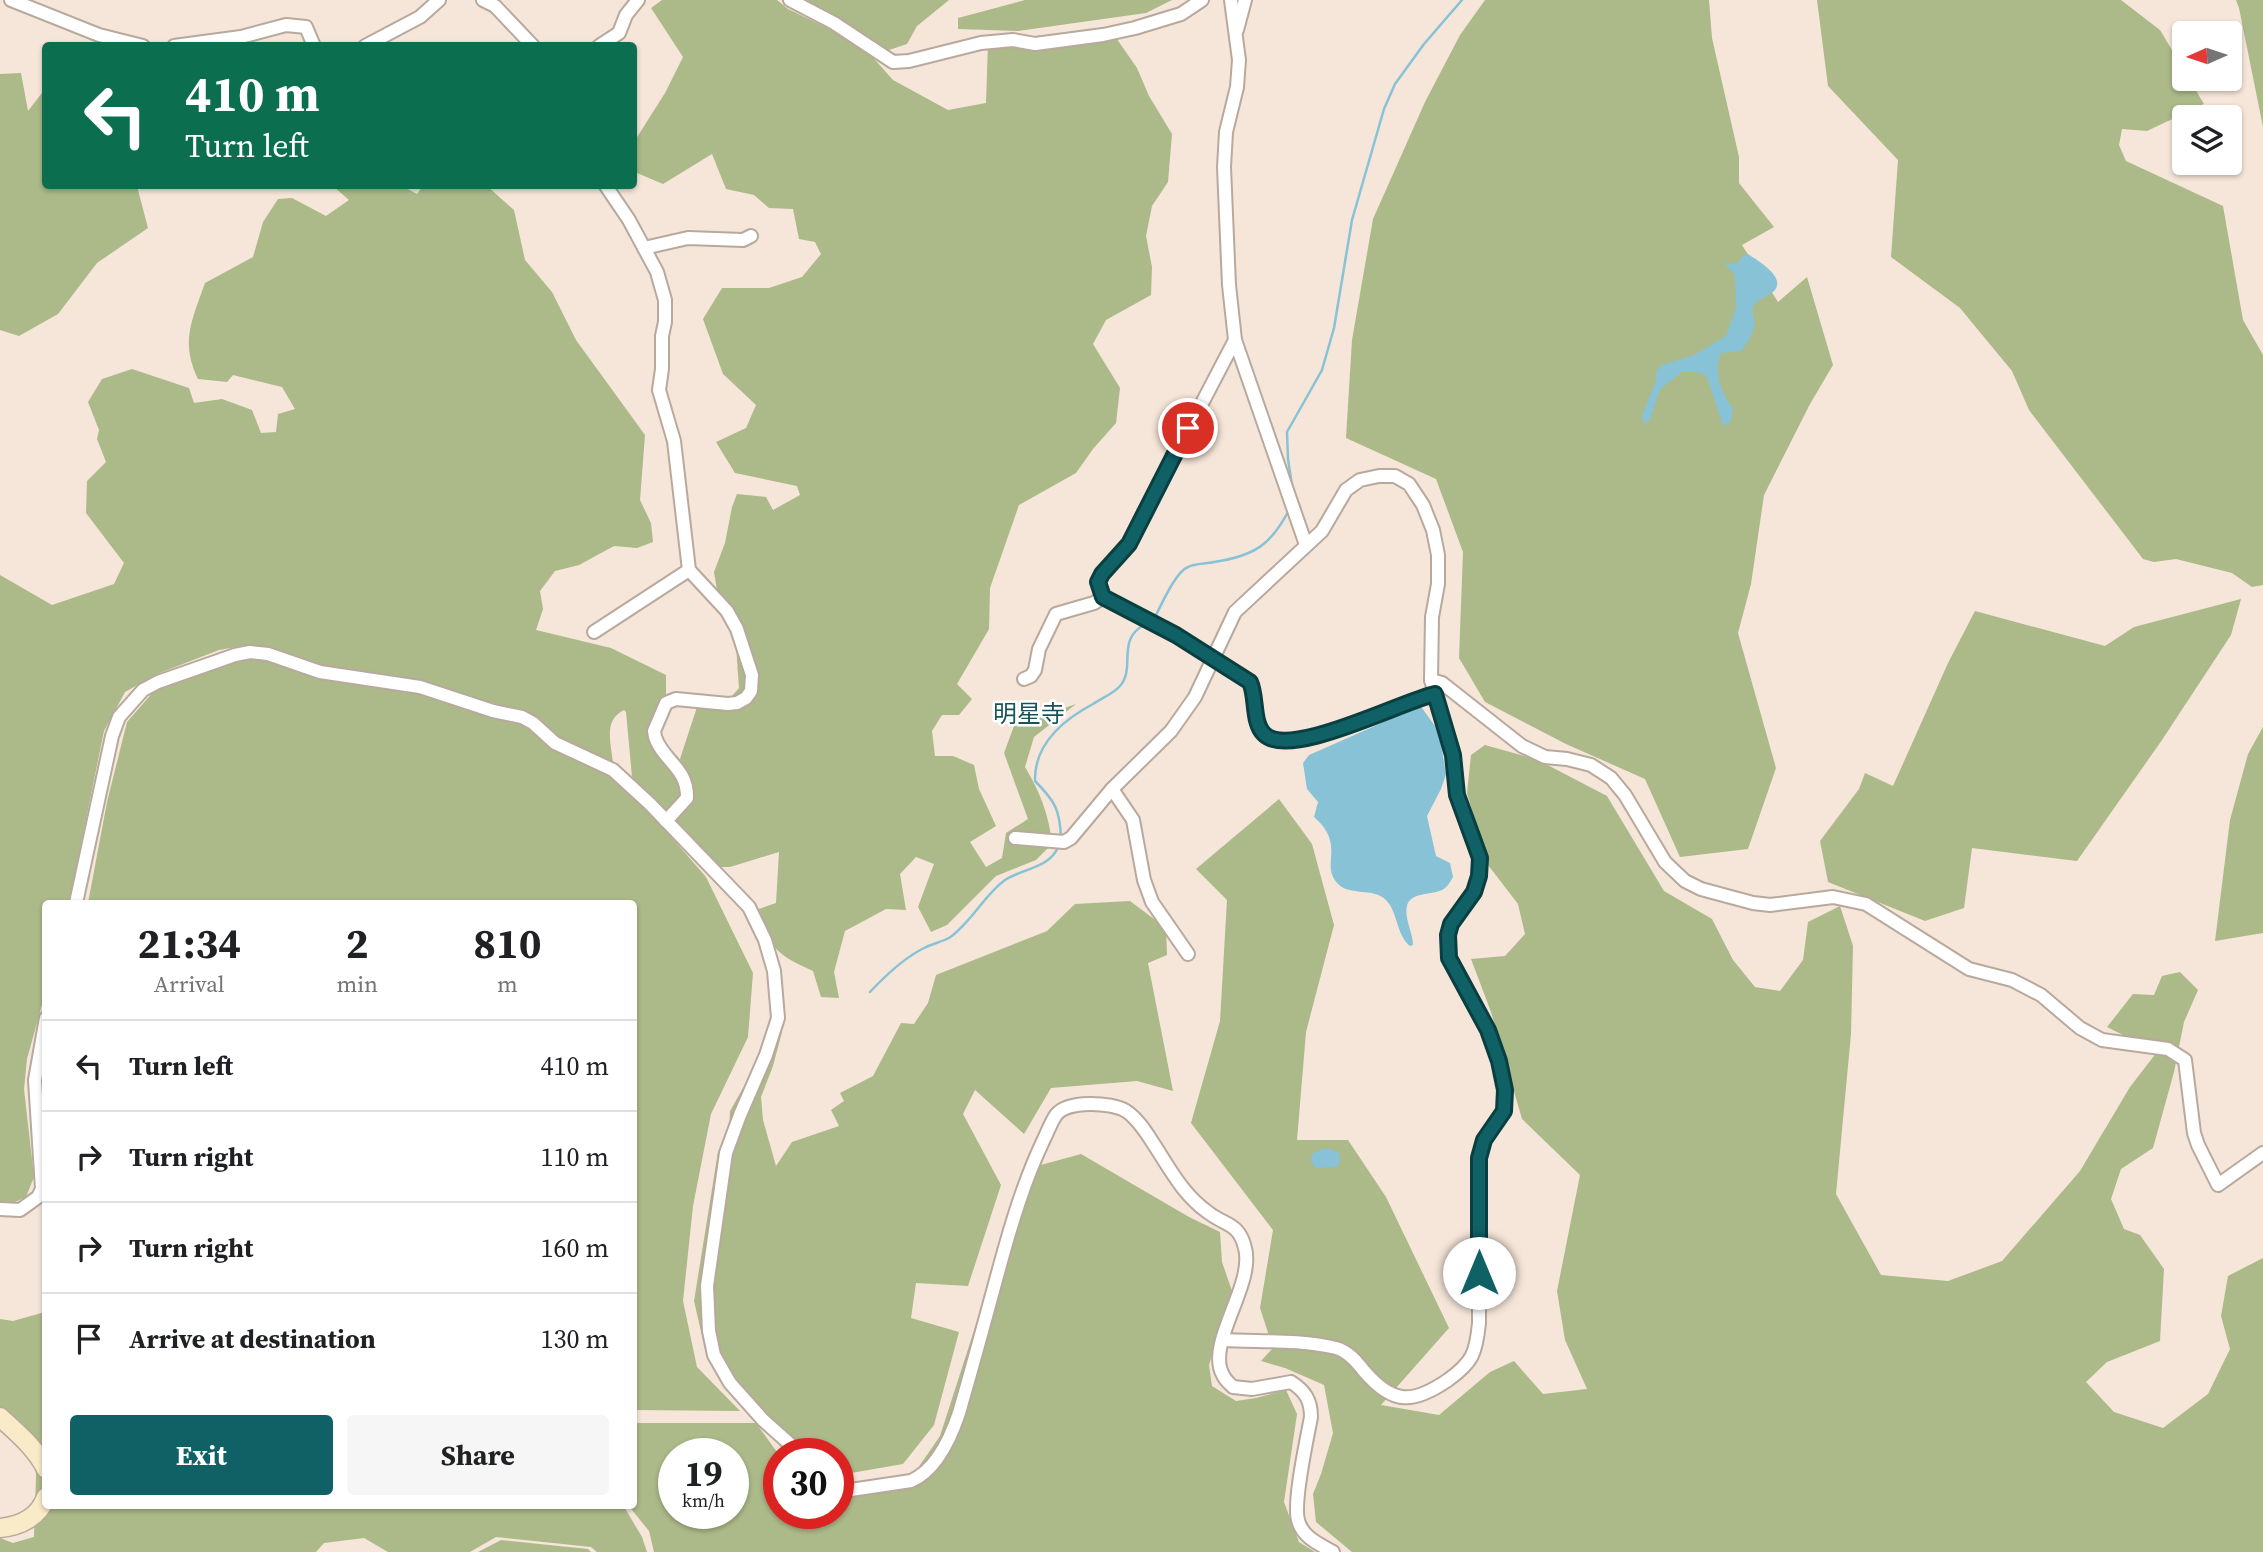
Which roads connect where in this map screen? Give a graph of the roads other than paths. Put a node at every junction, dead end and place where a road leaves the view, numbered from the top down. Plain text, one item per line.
1 (11, 0) edge
2 (439, 0) edge
3 (483, 0) edge
4 (638, 0) edge
5 (790, 0) edge
6 (1202, 0) edge
7 (1231, 0) edge
8 (1245, 0) edge
9 (1236, 34) junction
10 (128, 42) edge
11 (204, 42) edge
12 (312, 42) edge
13 (373, 42) edge
14 (529, 42) edge
15 (604, 42) edge
16 (608, 189) edge
17 (751, 236) dead end
18 (644, 248) junction
19 (1235, 340) junction
20 (1306, 545) junction
21 (690, 570) junction
22 (1103, 597) junction
23 (594, 632) dead end
24 (1212, 659) junction
25 (1024, 679) dead end
26 (1432, 680) junction
27 (1435, 694) junction
28 (1112, 789) junction
29 (666, 821) junction
30 (1015, 838) dead end
31 (77, 900) edge
32 (1188, 954) dead end
33 (42, 1041) edge
34 (2263, 1153) edge
35 (42, 1189) edge
36 (42, 1189) edge
37 (0, 1209) edge
38 (1223, 1340) junction
39 (0, 1417) edge
40 (783, 1438) edge
41 (42, 1463) edge
42 (854, 1489) edge
43 (42, 1507) edge
44 (0, 1528) edge
45 (1333, 1552) edge

1 - 10 street
2 - 13 street
3 - 14 street
4 - 15 street
5 - 6 street
7 - 9 street
8 - 9 street
9 - 19 street
11 - 12 street
16 - 18 street
17 - 18 street
18 - 21 street
19 - 20 street
19 - 22 street
20 - 24 street
20 - 26 street
21 - 23 street
21 - 29 street
22 - 24 street
22 - 25 street
24 - 27 street
24 - 28 street
26 - 27 street
26 - 34 street
27 - 38 street
28 - 30 street
28 - 32 street
29 - 31 street
29 - 40 street
33 - 36 street
35 - 37 street
38 - 42 street
38 - 45 street
39 - 41 street
43 - 44 street

